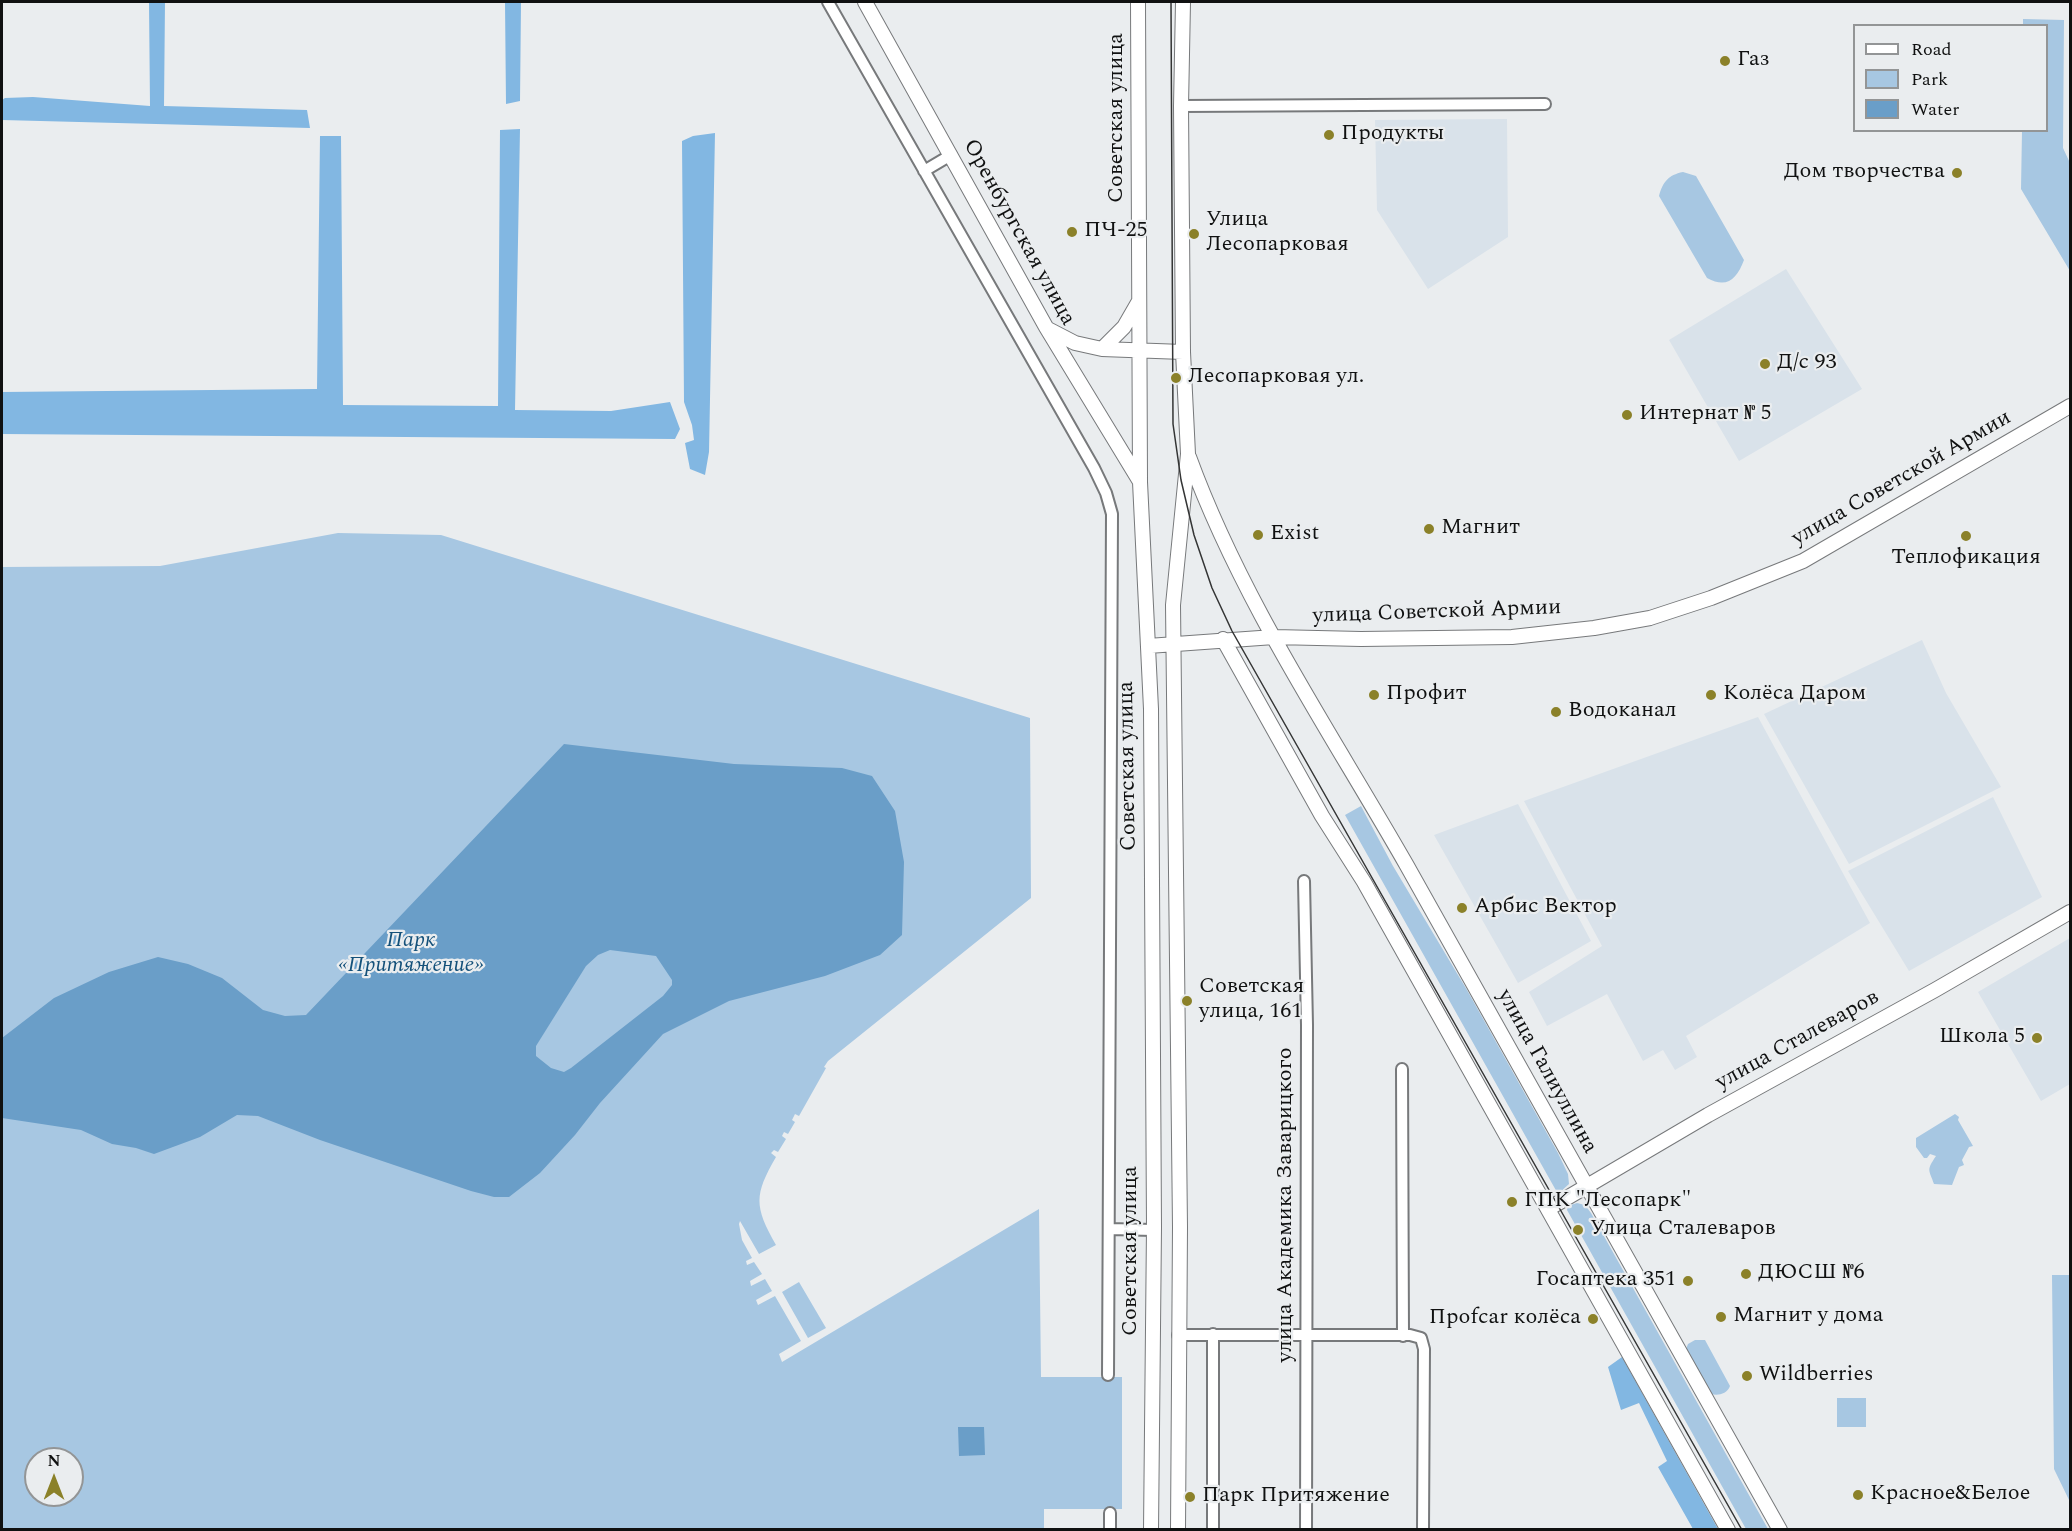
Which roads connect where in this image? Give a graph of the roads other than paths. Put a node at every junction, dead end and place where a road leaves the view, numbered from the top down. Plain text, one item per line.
1 (828, 2) edge
2 (865, 2) edge
3 (1138, 2) edge
4 (1183, 2) edge
5 (1545, 104) dead end
6 (1181, 106) junction
7 (951, 155) junction
8 (924, 171) junction
9 (1140, 299) junction
10 (1046, 327) junction
11 (1102, 349) junction
12 (1140, 350) junction
13 (1183, 352) junction
14 (2070, 406) edge
15 (1188, 454) junction
16 (1140, 482) junction
17 (1274, 637) junction
18 (1223, 639) junction
19 (1175, 644) junction
20 (1148, 646) junction
21 (1304, 881) dead end
22 (2070, 912) edge
23 (1402, 1069) dead end
24 (1587, 1188) junction
25 (1548, 1209) junction
26 (1109, 1229) junction
27 (1154, 1230) junction
28 (1179, 1230) junction
29 (1213, 1334) junction
30 (1178, 1335) junction
31 (1305, 1335) junction
32 (1403, 1336) junction
33 (1108, 1375) dead end
34 (1110, 1513) dead end
35 (1110, 1530) edge
36 (1151, 1530) edge
37 (1178, 1530) edge
38 (1213, 1530) edge
39 (1306, 1530) edge
40 (1423, 1530) edge
41 (1728, 1530) edge
42 (1780, 1530) edge

1 - 8 street
2 - 7 main road, Оренбургская улица
3 - 9 main road, Советская улица
4 - 6 main road, Советская улица
5 - 6 street
6 - 13 main road, Советская улица
7 - 8 street
7 - 10 main road, Оренбургская улица
8 - 26 street
9 - 11 main road
9 - 12 main road, Советская улица
10 - 11 main road
10 - 16 main road, Оренбургская улица
11 - 12 main road
12 - 13 main road
12 - 16 main road, Советская улица
13 - 15 main road, Советская улица
14 - 17 main road, улица Советской Армии
15 - 17 main road, Советская улица
15 - 19 main road, Советская улица
16 - 20 main road, Советская улица
17 - 18 main road, улица Советской Армии
17 - 24 main road, улица Галиуллина
18 - 19 main road, улица Советской Армии
18 - 25 main road
19 - 20 main road, улица Советской Армии
19 - 28 main road, Советская улица
20 - 27 main road, Советская улица
21 - 31 street, улица Академика Заварицкого
22 - 24 main road, улица Сталеваров
23 - 32 street
24 - 25 main road, улица Сталеваров
24 - 42 main road, улица Галиуллина
25 - 41 main road
26 - 27 street
26 - 33 street
27 - 28 main road
27 - 36 main road, Советская улица
28 - 30 main road, Советская улица
29 - 30 street
29 - 31 street
29 - 38 street
30 - 37 main road, Советская улица
31 - 32 street
31 - 39 street, улица Академика Заварицкого
32 - 40 street
34 - 35 street

